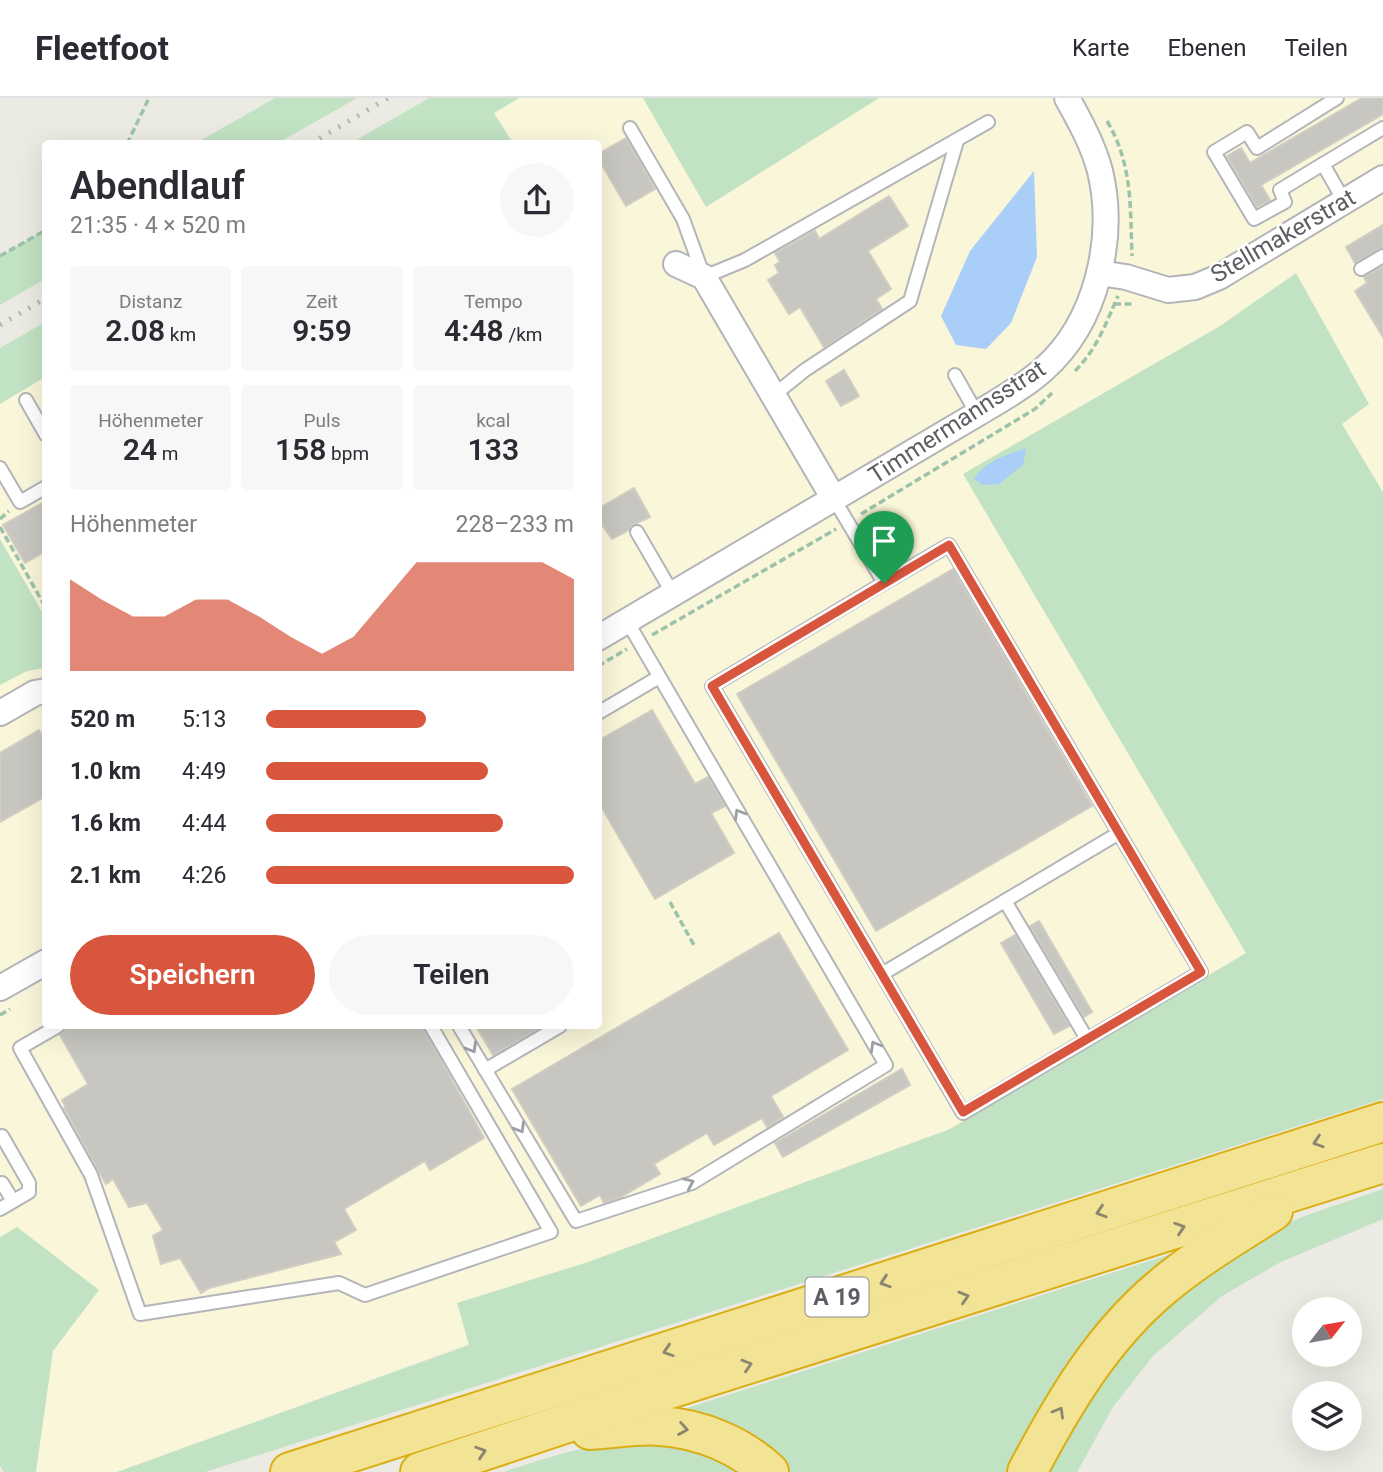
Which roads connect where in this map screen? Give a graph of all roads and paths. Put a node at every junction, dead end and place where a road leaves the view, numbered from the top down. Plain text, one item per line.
1 (149, 98) edge
2 (1066, 98) edge
3 (1337, 98) edge
4 (988, 122) dead end
5 (630, 128) dead end
6 (1383, 128) edge
7 (129, 140) edge
8 (957, 141) junction
9 (1323, 164) junction
10 (1383, 178) edge
11 (1344, 201) junction
12 (42, 232) edge
13 (0, 256) edge
14 (1383, 256) edge
15 (676, 264) dead end
16 (1361, 269) dead end
17 (1099, 273) junction
18 (704, 277) junction
19 (955, 375) dead end
20 (774, 395) junction
21 (26, 400) dead end
22 (978, 414) junction
23 (42, 428) edge
24 (0, 468) edge
25 (42, 489) edge
26 (834, 499) junction
27 (0, 527) edge
28 (638, 532) dead end
29 (884, 583) junction
30 (673, 594) junction
31 (42, 601) edge
32 (627, 621) junction
33 (602, 632) edge
34 (659, 677) junction
35 (42, 692) edge
36 (602, 711) edge
37 (0, 713) edge
38 (1119, 834) junction
39 (1005, 901) junction
40 (670, 902) dead end
41 (695, 947) dead end
42 (42, 964) edge
43 (882, 974) junction
44 (0, 988) edge
45 (53, 1029) edge
46 (433, 1029) edge
47 (461, 1029) edge
48 (556, 1029) edge
49 (1087, 1039) junction
50 (485, 1070) junction
51 (1383, 1122) edge
52 (2, 1136) dead end
53 (1383, 1163) edge
54 (2, 1183) dead end
55 (1308, 1187) junction
56 (13, 1201) junction
57 (0, 1209) edge
58 (542, 1432) junction
59 (290, 1472) edge
60 (420, 1472) edge
61 (769, 1472) edge
62 (1027, 1472) edge

1 - 7 path
2 - 17 street, Timmermannsstrat
3 - 9 lane
4 - 8 lane
5 - 18 lane
6 - 9 lane
8 - 18 lane
8 - 20 lane
9 - 11 lane
10 - 11 street, Stellmakerstrat
11 - 17 street, Stellmakerstrat
12 - 13 path
14 - 16 lane
15 - 18 street
17 - 22 street, Timmermannsstrat
18 - 20 street
19 - 22 lane
20 - 26 street
21 - 23 lane
22 - 26 street, Timmermannsstrat
24 - 25 lane
26 - 29 lane
26 - 30 street, Timmermannsstrat
27 - 31 path
28 - 30 lane
29 - 38 lane
29 - 43 lane
30 - 32 street, Timmermannsstrat
32 - 33 street, Timmermannsstrat
32 - 34 lane
34 - 36 lane
50 -> 34 lane
35 - 37 street
38 - 39 lane
38 - 49 lane
39 - 43 lane
39 - 49 lane
40 - 41 path
42 - 44 street
43 - 49 lane
45 - 46 lane
47 -> 50 lane
48 - 50 lane
51 -> 59 highway, A 19
52 - 56 lane
53 - 55 highway, A 19
54 - 56 lane
58 -> 55 highway, A 19
62 -> 55 highway
56 - 57 lane
60 -> 58 highway, A 19
58 -> 61 highway

